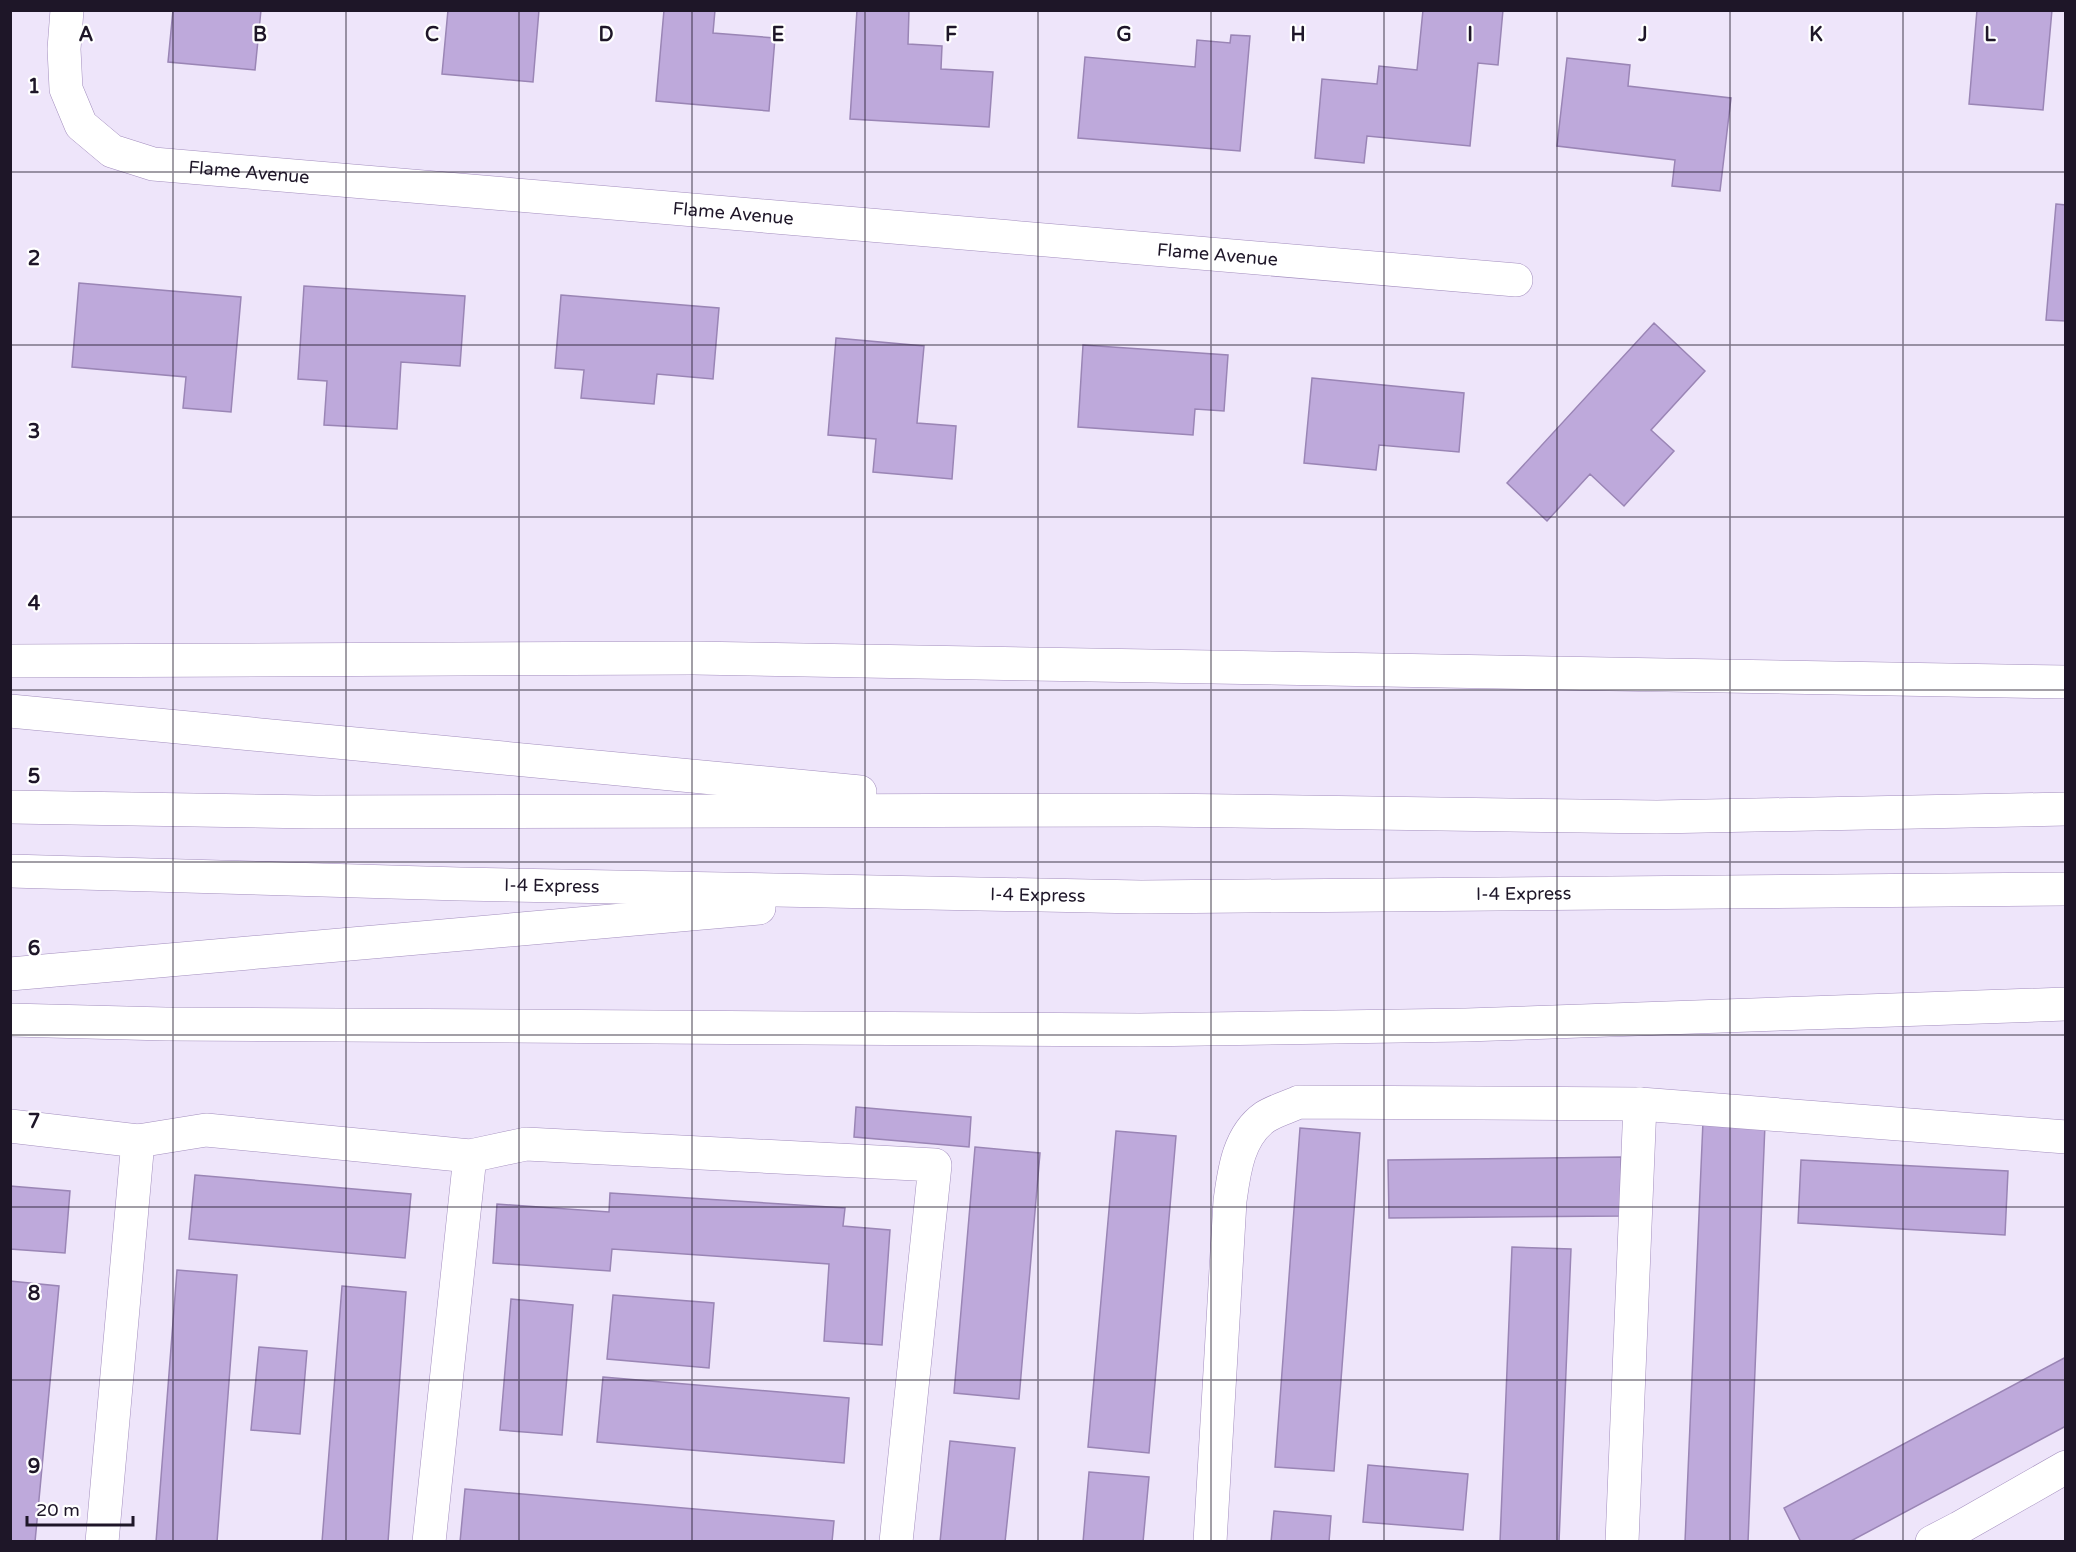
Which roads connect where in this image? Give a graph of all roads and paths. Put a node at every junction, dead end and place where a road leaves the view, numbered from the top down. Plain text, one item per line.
1 (67, 10) edge
2 (1516, 280) dead end
3 (10, 661) edge
4 (2066, 682) edge
5 (10, 711) edge
6 (10, 807) edge
7 (2066, 809) edge
8 (1052, 810) junction
9 (10, 871) edge
10 (2066, 889) edge
11 (930, 893) junction
12 (10, 974) edge
13 (2066, 1005) edge
14 (10, 1020) edge
15 (1640, 1104) junction
16 (10, 1126) edge
17 (2066, 1137) edge
18 (138, 1141) junction
19 (470, 1156) junction
20 (2066, 1467) edge
21 (1953, 1537) edge
22 (102, 1542) edge
23 (429, 1542) edge
24 (896, 1542) edge
25 (1210, 1542) edge
26 (1622, 1542) edge

1 - 2 main road, Flame Avenue
3 - 4 main road
5 - 8 main road
6 - 8 main road
7 - 8 main road
9 - 11 main road, I-4 Express
10 - 11 main road, I-4 Express
11 - 12 main road
13 - 14 main road
15 - 17 main road
15 - 25 main road
15 - 26 main road
16 - 18 main road
18 - 19 main road
18 - 22 main road
19 - 23 main road
19 - 24 main road
20 - 21 main road

